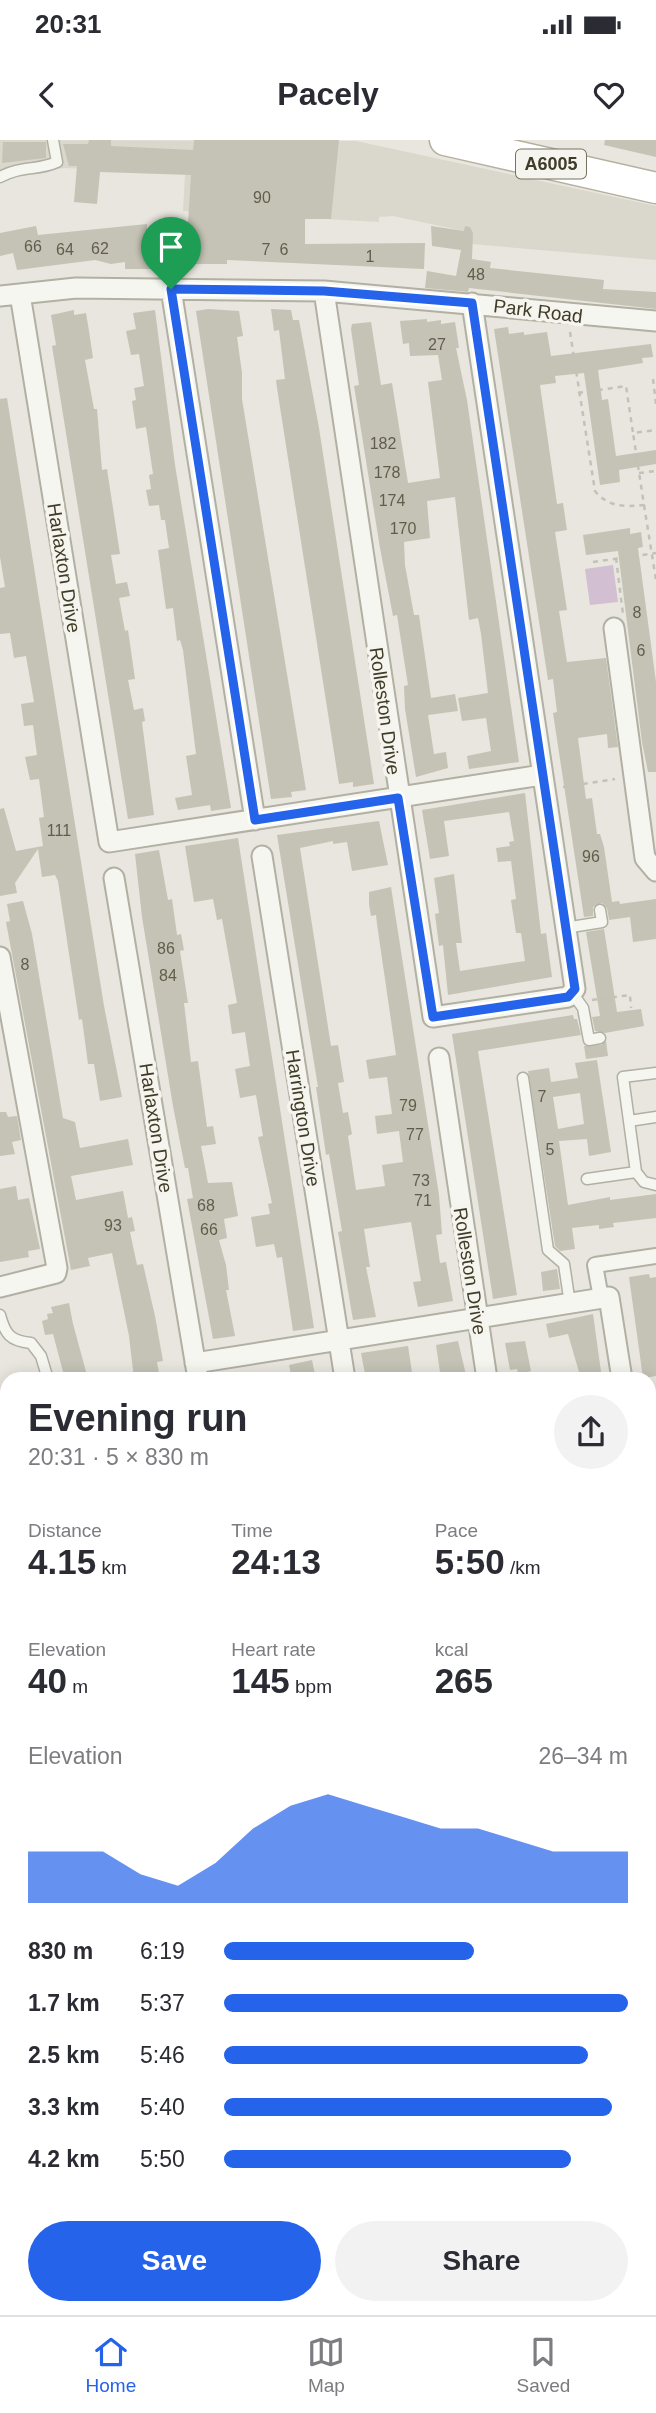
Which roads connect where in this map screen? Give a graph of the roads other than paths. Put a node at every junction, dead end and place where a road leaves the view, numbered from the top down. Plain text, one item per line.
1 (53, 140) edge
2 (445, 140) edge
3 (530, 149) edge
4 (0, 177) edge
5 (656, 188) edge
6 (171, 289) junction
7 (324, 291) junction
8 (20, 294) junction
9 (0, 296) edge
10 (472, 303) junction
11 (656, 321) edge
12 (614, 628) road end
13 (543, 783) junction
14 (398, 798) junction
15 (255, 820) junction
16 (262, 856) dead end
17 (656, 871) edge
18 (114, 878) dead end
19 (600, 910) dead end
20 (565, 928) junction
21 (0, 957) edge
22 (573, 994) junction
23 (600, 1038) dead end
24 (439, 1058) dead end
25 (656, 1073) edge
26 (523, 1078) dead end
27 (656, 1117) edge
28 (629, 1121) junction
29 (636, 1172) junction
30 (587, 1179) dead end
31 (656, 1185) edge
32 (656, 1256) edge
33 (0, 1287) edge
34 (605, 1298) junction
35 (570, 1304) junction
36 (0, 1315) edge
37 (477, 1319) junction
38 (338, 1340) junction
39 (196, 1371) edge
40 (46, 1372) edge
41 (344, 1372) edge
42 (486, 1372) edge
43 (621, 1372) edge

1 - 4 lane
2 - 3 main road, A6005
3 - 5 main road, A6005
6 - 7 street, Park Road
6 - 8 street, Park Road
6 - 15 street
7 - 10 street, Park Road
7 - 14 street, Rolleston Drive
8 - 9 street, Park Road
8 - 15 street, Harlaxton Drive
10 - 11 street, Park Road
10 - 13 street
12 - 17 street
13 - 14 street
13 - 20 street
14 - 15 street
14 - 22 street, Rolleston Drive
16 - 38 street, Harrington Drive
18 - 39 street, Harlaxton Drive
19 - 20 lane
20 - 22 street
21 - 33 street
22 - 23 lane
24 - 37 street, Rolleston Drive
25 - 28 lane
26 - 35 lane
27 - 28 lane
28 - 29 lane
29 - 30 lane
29 - 31 lane
32 - 34 street
34 - 35 street
34 - 43 street
35 - 37 street
36 - 40 lane
37 - 38 street
37 - 42 street, Rolleston Drive
38 - 39 street
38 - 41 street, Harrington Drive

